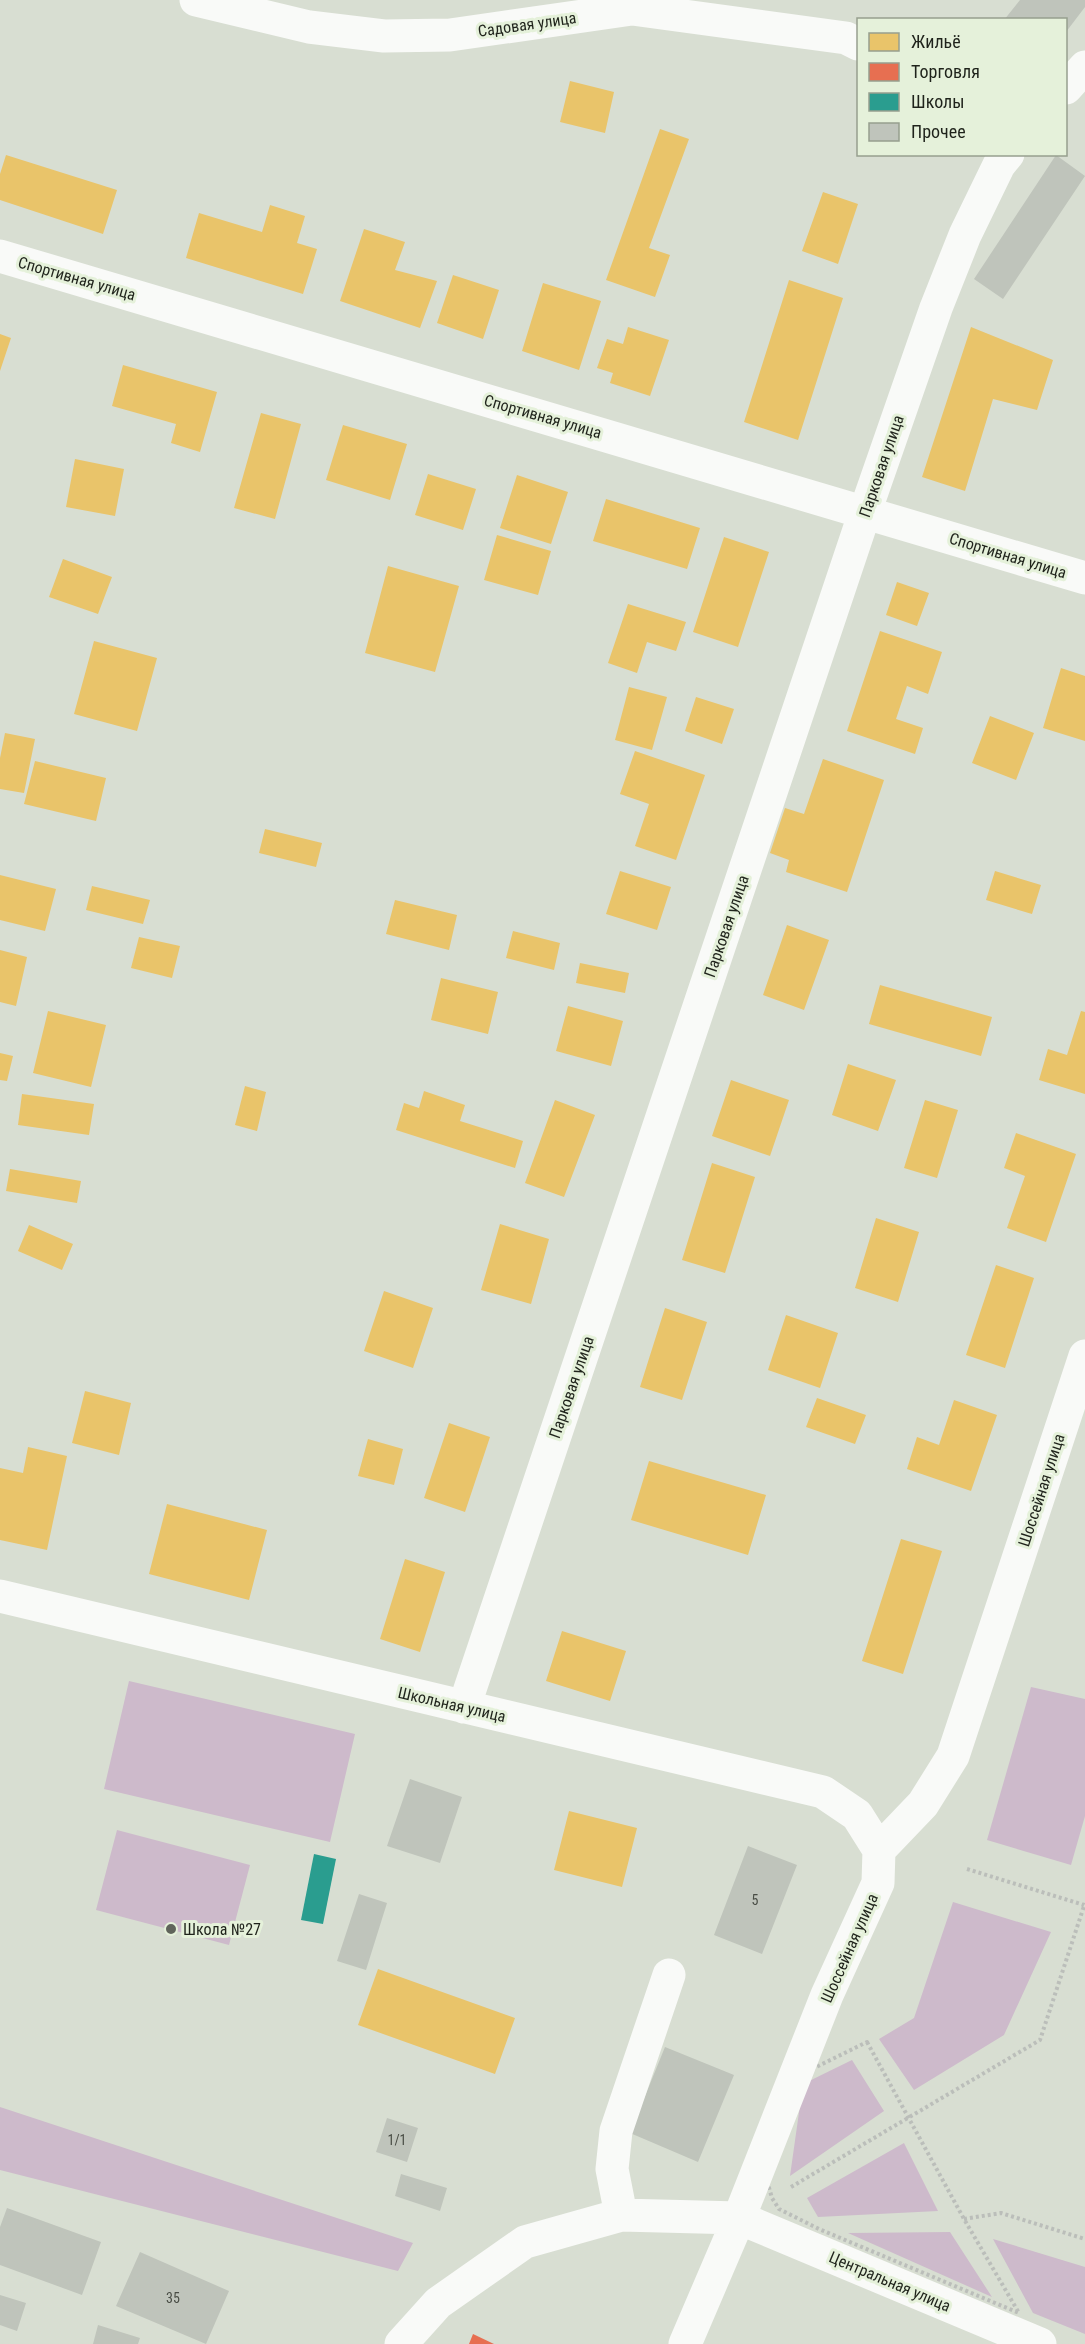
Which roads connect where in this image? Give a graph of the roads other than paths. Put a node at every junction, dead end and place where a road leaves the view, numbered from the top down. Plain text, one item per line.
1 (196, 0) edge
2 (857, 44) edge
3 (1085, 67) edge
4 (1067, 86) edge
5 (999, 158) edge
6 (0, 256) edge
7 (865, 512) junction
8 (1085, 578) edge
9 (1085, 1356) edge
10 (0, 1596) edge
11 (464, 1707) junction
12 (879, 1850) junction
13 (669, 1975) dead end
14 (621, 2215) junction
15 (739, 2218) junction
16 (401, 2344) edge
17 (685, 2344) edge
18 (1041, 2344) edge

1 - 2 street, Садовая улица
3 - 4 street
5 - 7 street, Парковая улица
6 - 7 street, Спортивная улица
7 - 8 street, Спортивная улица
7 - 11 street, Парковая улица
9 - 12 street, Шоссейная улица
10 - 11 street, Школьная улица
11 - 12 street, Школьная улица
12 - 15 street, Шоссейная улица
13 - 14 street
14 - 15 street
14 - 16 street
15 - 17 street, Шоссейная улица
15 - 18 street, Центральная улица

